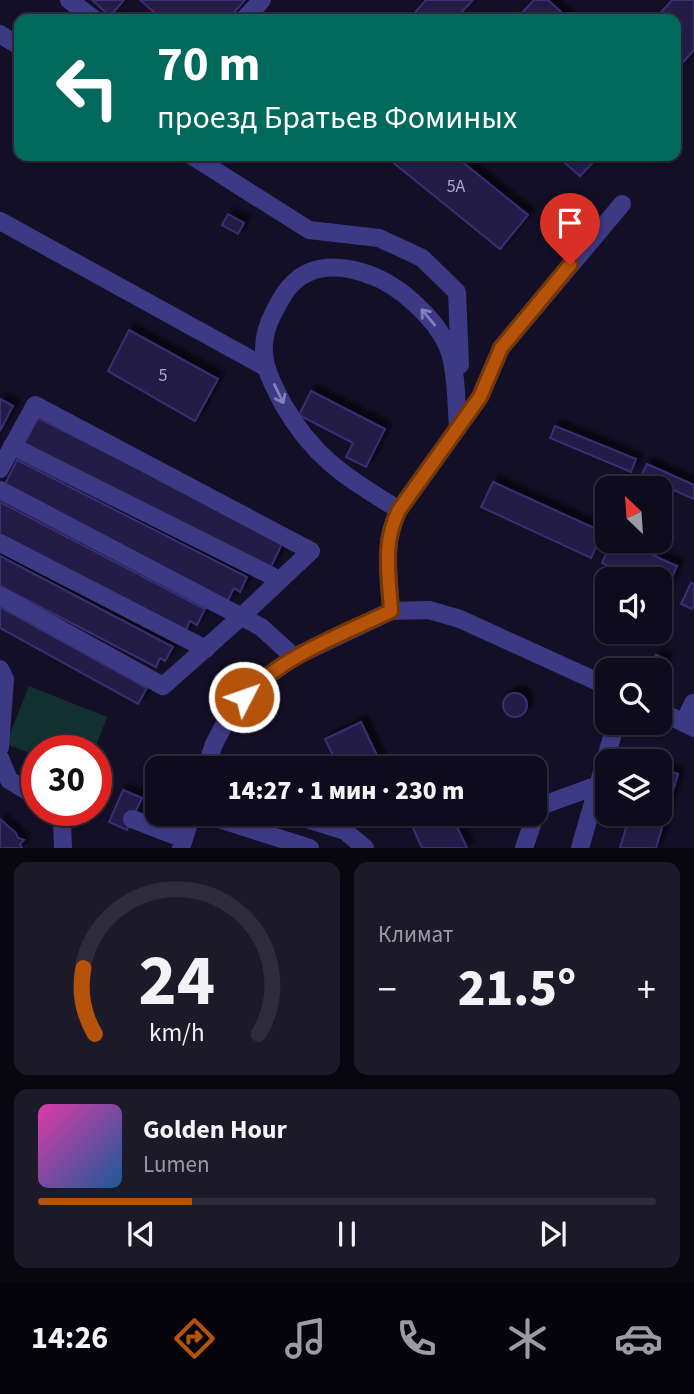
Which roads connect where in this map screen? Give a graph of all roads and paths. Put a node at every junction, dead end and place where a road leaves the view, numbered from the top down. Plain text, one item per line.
1 (69, 0) edge
2 (262, 0) edge
3 (87, 14) edge
4 (249, 14) edge
5 (200, 161) edge
6 (622, 204) dead end
7 (0, 221) edge
8 (267, 368) junction
9 (455, 387) junction
10 (458, 427) junction
11 (12, 446) junction
12 (0, 469) edge
13 (0, 490) edge
14 (399, 510) junction
15 (0, 542) edge
16 (280, 580) junction
17 (0, 596) edge
18 (391, 611) junction
19 (242, 616) junction
20 (206, 649) junction
21 (294, 657) junction
22 (0, 669) edge
23 (595, 681) edge
24 (693, 703) edge
25 (672, 717) edge
26 (689, 725) edge
27 (0, 747) edge
28 (210, 756) edge
29 (0, 758) edge
30 (595, 786) edge
31 (21, 787) edge
32 (595, 796) edge
33 (134, 815) dead end
34 (62, 826) edge
35 (241, 826) edge
36 (329, 826) edge
37 (186, 833) edge
38 (63, 848) edge
39 (310, 848) edge
40 (365, 848) edge
41 (524, 848) edge
42 (580, 848) edge

1 - 3 street
2 - 4 street
5 - 9 street
6 - 10 street
7 - 8 street
9 -> 8 street
8 -> 14 street
9 - 10 street
10 - 14 street
11 - 12 street
11 - 16 street
11 - 16 street
13 - 19 street
14 - 18 street
15 - 20 street
16 - 19 street
17 - 20 street
18 - 21 street
18 - 23 street
19 - 20 street
19 - 21 street
21 - 28 street
22 - 27 street
24 - 26 street
25 - 26 street
29 - 31 street
30 - 41 street
32 - 42 street
33 - 37 street
34 - 38 street
35 - 39 street
36 - 40 street

